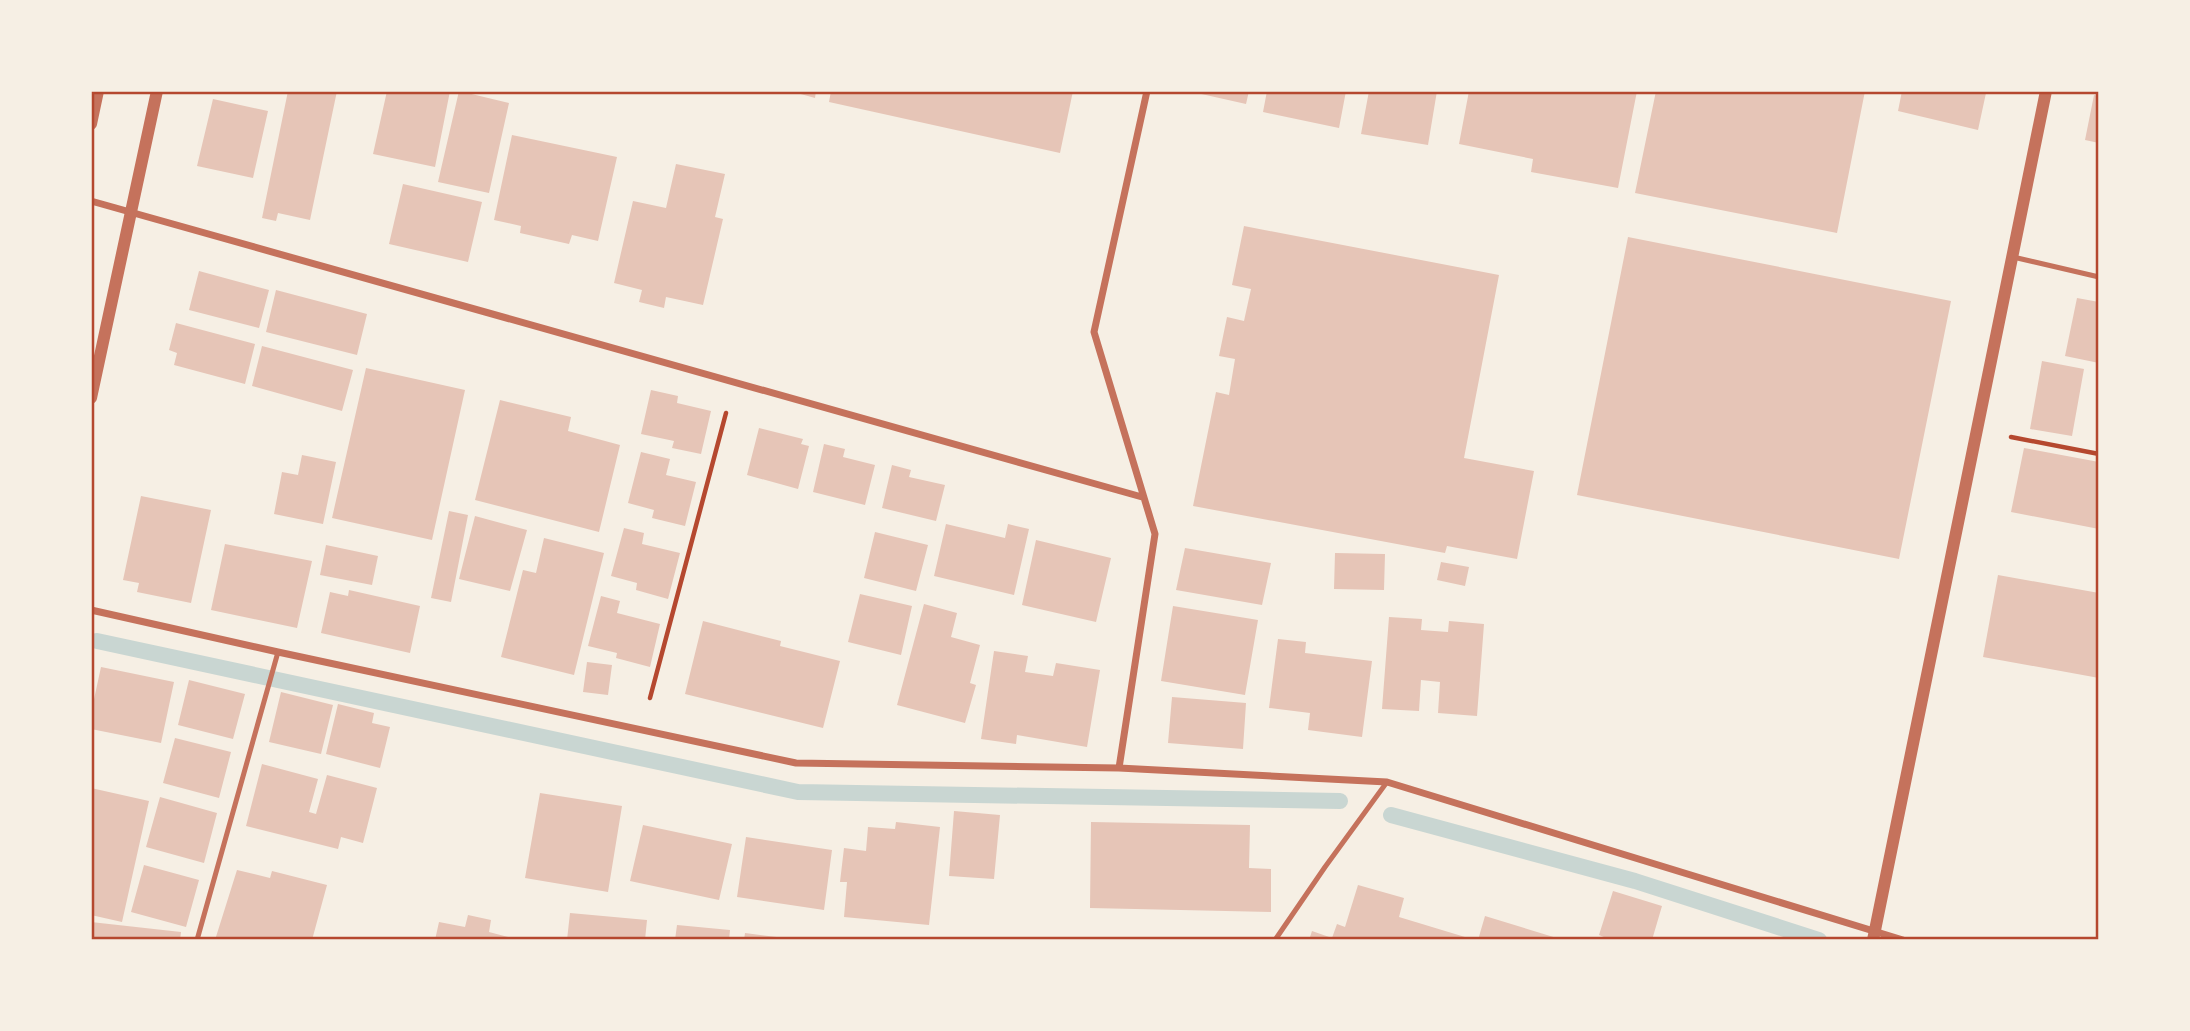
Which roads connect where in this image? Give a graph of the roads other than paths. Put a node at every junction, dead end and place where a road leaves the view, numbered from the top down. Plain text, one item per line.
1 (99, 91) edge
2 (157, 91) edge
3 (1147, 91) edge
4 (2046, 91) edge
5 (91, 124) edge
6 (91, 201) edge
7 (130, 212) junction
8 (2012, 257) junction
9 (2099, 277) edge
10 (91, 398) edge
11 (1142, 497) junction
12 (91, 610) edge
13 (278, 652) junction
14 (1119, 768) junction
15 (1387, 782) junction
16 (1874, 936) edge
17 (197, 940) edge
18 (1275, 940) edge
19 (1903, 940) edge

1 - 5 street
2 - 7 street
3 - 11 street
4 - 8 street
6 - 7 street
7 - 10 street
7 - 11 street
8 - 9 lane
8 - 16 street
11 - 14 street
12 - 13 street
13 - 14 street
13 - 17 lane
14 - 15 street
15 - 16 street
15 - 18 lane
16 - 19 street

